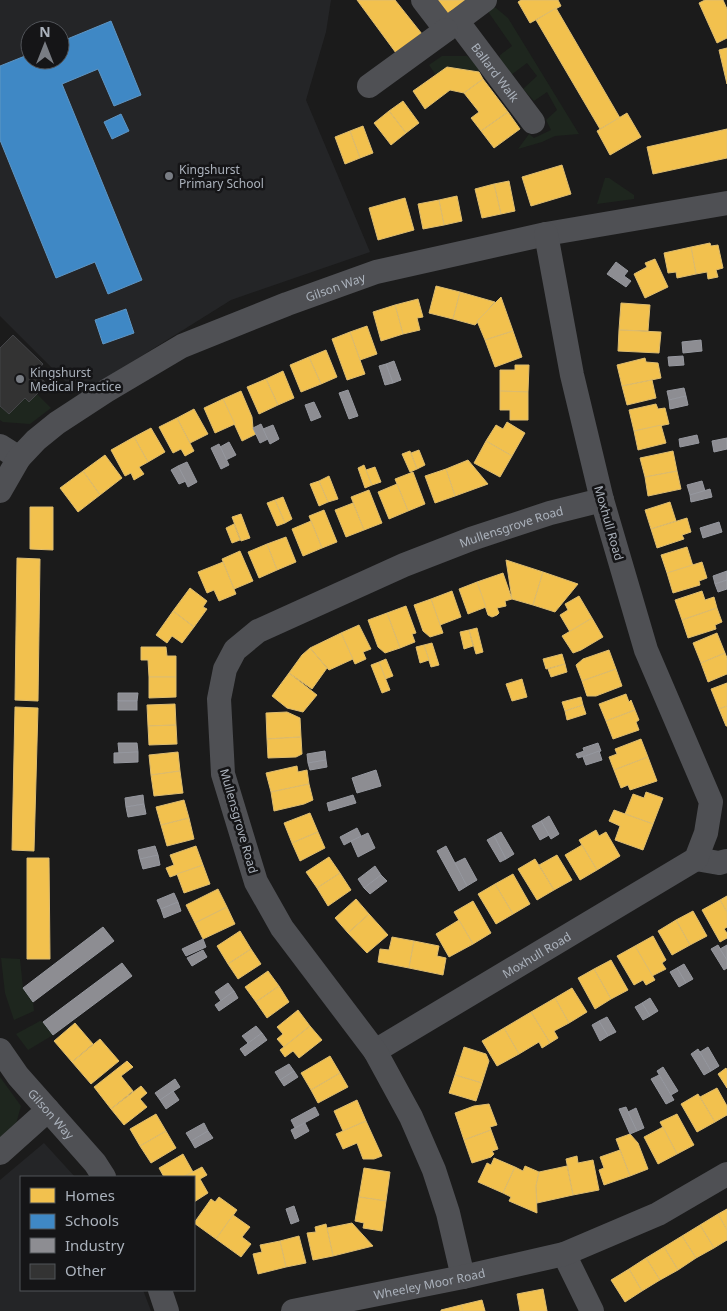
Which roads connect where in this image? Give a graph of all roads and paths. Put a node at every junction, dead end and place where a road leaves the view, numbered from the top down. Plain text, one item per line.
1 (423, 0) edge
2 (485, 0) edge
3 (452, 26) junction
4 (369, 86) dead end
5 (533, 122) dead end
6 (727, 203) edge
7 (546, 234) junction
8 (9, 452) edge
9 (0, 491) edge
10 (602, 500) junction
11 (719, 804) edge
12 (696, 859) junction
13 (727, 861) edge
14 (0, 1050) edge
15 (375, 1051) junction
16 (48, 1110) junction
17 (0, 1153) edge
18 (727, 1174) edge
19 (103, 1176) edge
20 (564, 1254) junction
21 (463, 1277) junction
22 (160, 1291) edge
23 (167, 1311) edge
24 (293, 1311) edge
25 (592, 1311) edge

1 - 3 street, Ballard Walk
2 - 3 street
3 - 4 street
3 - 5 street, Ballard Walk
6 - 7 street, Gilson Way
7 - 8 street, Gilson Way
7 - 10 street, Moxhull Road
8 - 9 street, Gilson Way
10 - 11 street, Moxhull Road
10 - 15 street, Mullensgrove Road
11 - 12 street, Moxhull Road
12 - 13 street
12 - 15 street, Moxhull Road
14 - 16 street, Gilson Way
15 - 21 street, Mullensgrove Road
16 - 17 street
16 - 19 street, Gilson Way
18 - 20 street, Wheeley Moor Road
20 - 21 street, Wheeley Moor Road
20 - 25 street
21 - 24 street, Wheeley Moor Road
22 - 23 street

